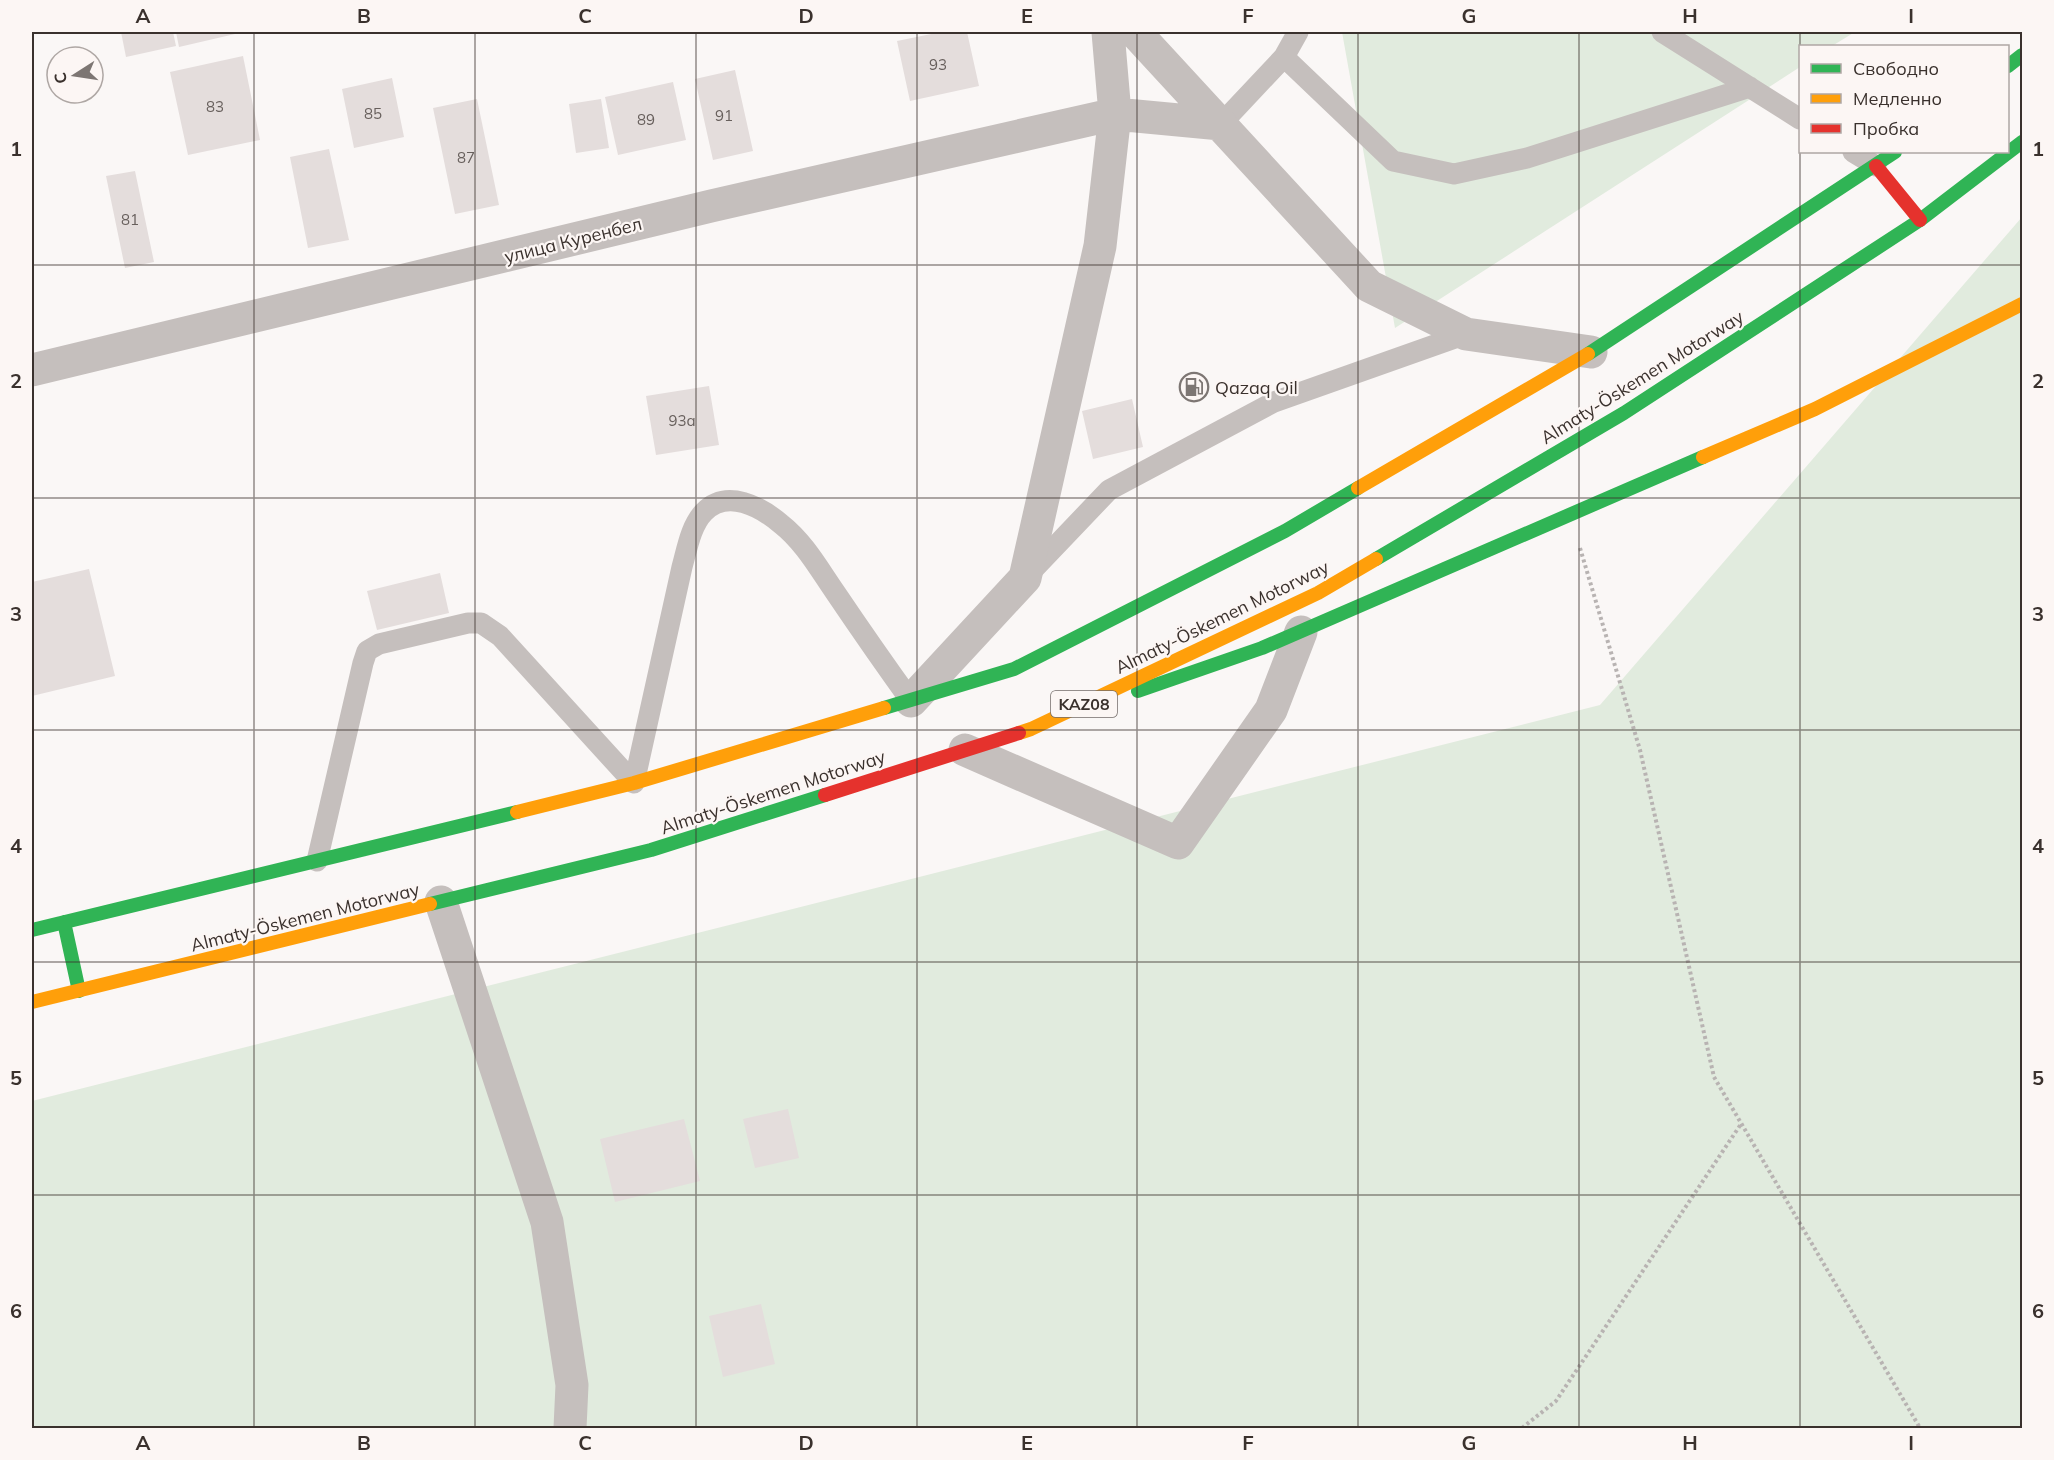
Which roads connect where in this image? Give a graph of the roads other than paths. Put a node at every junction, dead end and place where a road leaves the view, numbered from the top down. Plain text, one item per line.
1 (1108, 32) edge
2 (1135, 32) edge
3 (1298, 32) edge
4 (1662, 32) edge
5 (2022, 55) edge
6 (1284, 57) junction
7 (2009, 65) edge
8 (1750, 87) junction
9 (1115, 114) junction
10 (1799, 117) edge
11 (1221, 124) junction
12 (2022, 142) edge
13 (2009, 152) edge
14 (1855, 153) edge
15 (1894, 153) edge
16 (2008, 153) edge
17 (1876, 166) junction
18 (1920, 220) junction
19 (2022, 304) edge
20 (1466, 334) junction
21 (1591, 352) junction
22 (32, 370) edge
23 (1025, 578) junction
24 (1301, 632) junction
25 (910, 701) junction
26 (1032, 729) junction
27 (965, 750) junction
28 (634, 783) junction
29 (317, 861) junction
30 (441, 902) junction
31 (64, 922) junction
32 (32, 930) edge
33 (80, 991) junction
34 (32, 1002) edge
35 (570, 1428) edge

1 - 9 street
2 - 11 street
3 - 6 lane
4 - 8 lane
5 - 7 main road
6 - 8 lane
6 - 11 lane
8 - 10 lane
9 - 11 street, улица Куренбел
9 - 22 street, улица Куренбел
9 - 23 street
11 - 20 street
12 - 13 main road, Almaty-Öskemen Motorway / KAZ08
14 - 17 lane
15 - 17 main road
16 - 18 main road, Almaty-Öskemen Motorway / KAZ08
17 - 18 main road
17 - 21 main road
18 - 26 main road, Almaty-Öskemen Motorway / KAZ08
19 - 24 main road
20 - 21 street
20 - 23 lane
21 - 25 main road
23 - 25 street
24 - 26 main road
24 - 27 street
25 - 28 main road
25 - 28 lane
26 - 27 main road, Almaty-Öskemen Motorway / KAZ08
27 - 30 main road, Almaty-Öskemen Motorway / KAZ08
28 - 29 main road
28 - 29 lane
29 - 31 main road
30 - 33 main road, Almaty-Öskemen Motorway / KAZ08
30 - 35 street
31 - 32 main road
31 - 33 main road
33 - 34 main road, Almaty-Öskemen Motorway / KAZ08

